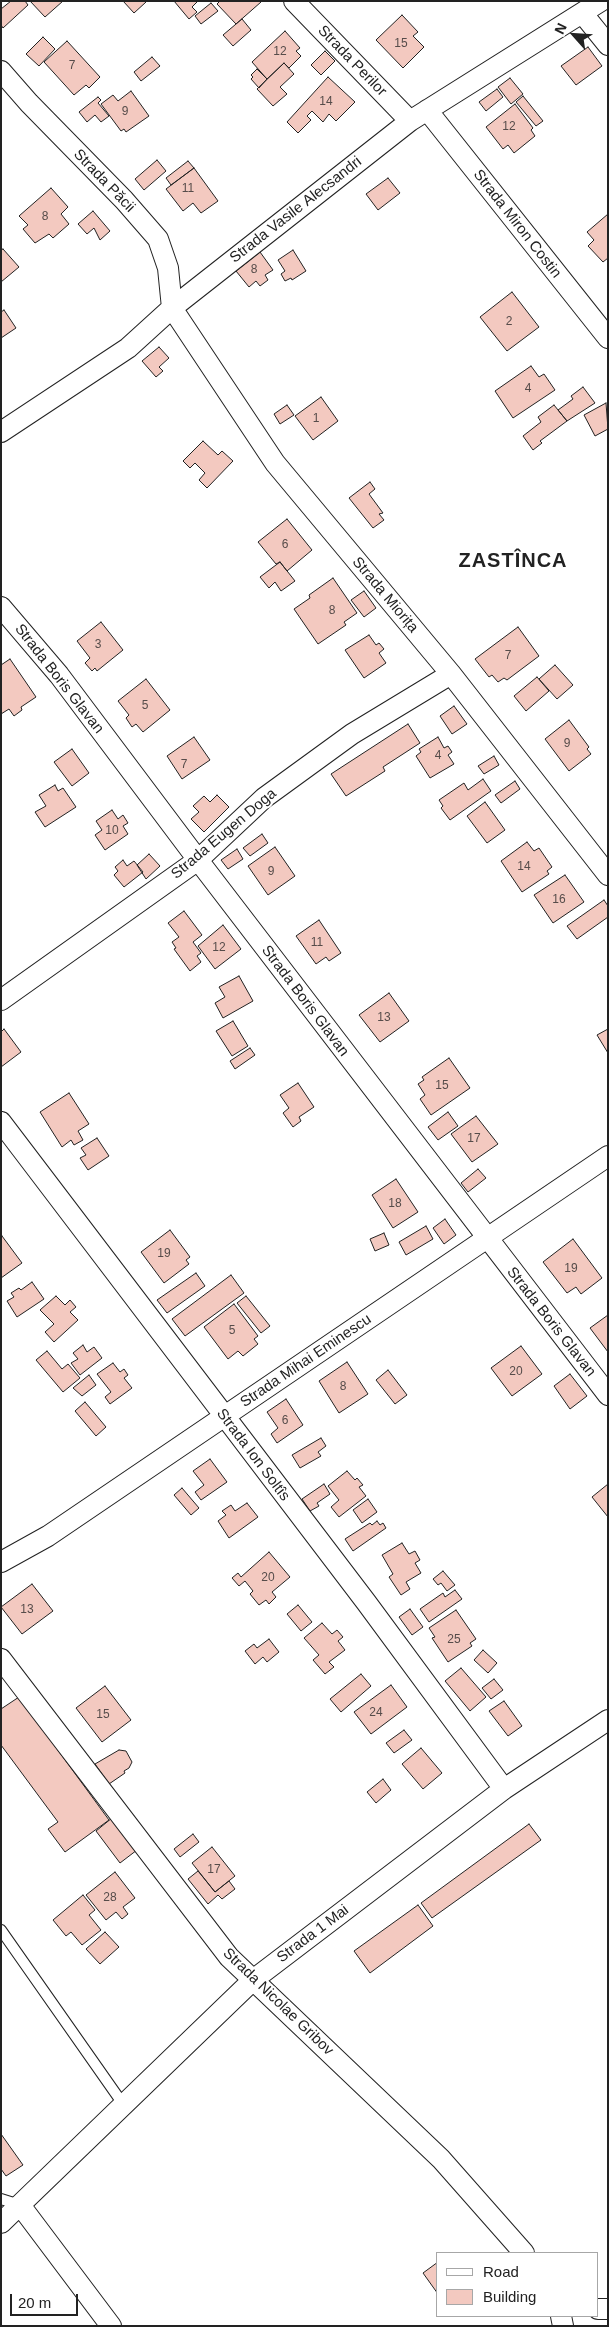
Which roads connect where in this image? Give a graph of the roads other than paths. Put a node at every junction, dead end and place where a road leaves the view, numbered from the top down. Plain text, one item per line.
1 (294, 1) edge
2 (601, 1) edge
3 (583, 14) junction
4 (608, 45) edge
5 (1, 71) edge
6 (427, 110) junction
7 (410, 121) junction
8 (172, 308) junction
9 (608, 338) edge
10 (1, 432) edge
11 (1, 607) edge
12 (451, 674) junction
13 (198, 860) junction
14 (608, 875) edge
15 (1, 1000) edge
16 (1, 1122) edge
17 (608, 1156) edge
18 (487, 1239) junction
19 (608, 1395) edge
20 (224, 1417) junction
21 (1, 1562) edge
22 (1, 1659) edge
23 (608, 1720) edge
24 (504, 1789) junction
25 (1, 1930) edge
26 (253, 1980) junction
27 (123, 2104) junction
28 (10, 2202) edge
29 (1, 2223) edge
30 (523, 2252) edge
31 (111, 2326) edge

1 - 7 street, Strada Perilor
2 - 3 street, Strada Vasile Alecsandri
3 - 4 street
3 - 6 street, Strada Vasile Alecsandri
5 - 8 street, Strada Păcii
6 - 7 street, Strada Vasile Alecsandri
6 - 9 street, Strada Miron Costin
7 - 8 street, Strada Vasile Alecsandri
8 - 10 street, Strada Vasile Alecsandri
8 - 12 street, Strada Miorița
11 - 13 street, Strada Boris Glavan
12 - 13 street, Strada Eugen Doga
12 - 14 street, Strada Miorița
13 - 15 street, Strada Eugen Doga
13 - 18 street, Strada Boris Glavan
16 - 20 street, Strada Ion Soltîs
17 - 18 street, Strada Mihai Eminescu
18 - 19 street, Strada Boris Glavan
18 - 20 street, Strada Mihai Eminescu
20 - 21 street, Strada Mihai Eminescu
20 - 24 street, Strada Ion Soltîs
22 - 26 street, Strada Nicolae Gribov
23 - 24 street, Strada 1 Mai
24 - 26 street, Strada 1 Mai
25 - 27 lane
26 - 27 street, Strada 1 Mai
26 - 30 street, Strada Nicolae Gribov
27 - 28 street, Strada 1 Mai
28 - 29 street, Strada 1 Mai
28 - 31 street

